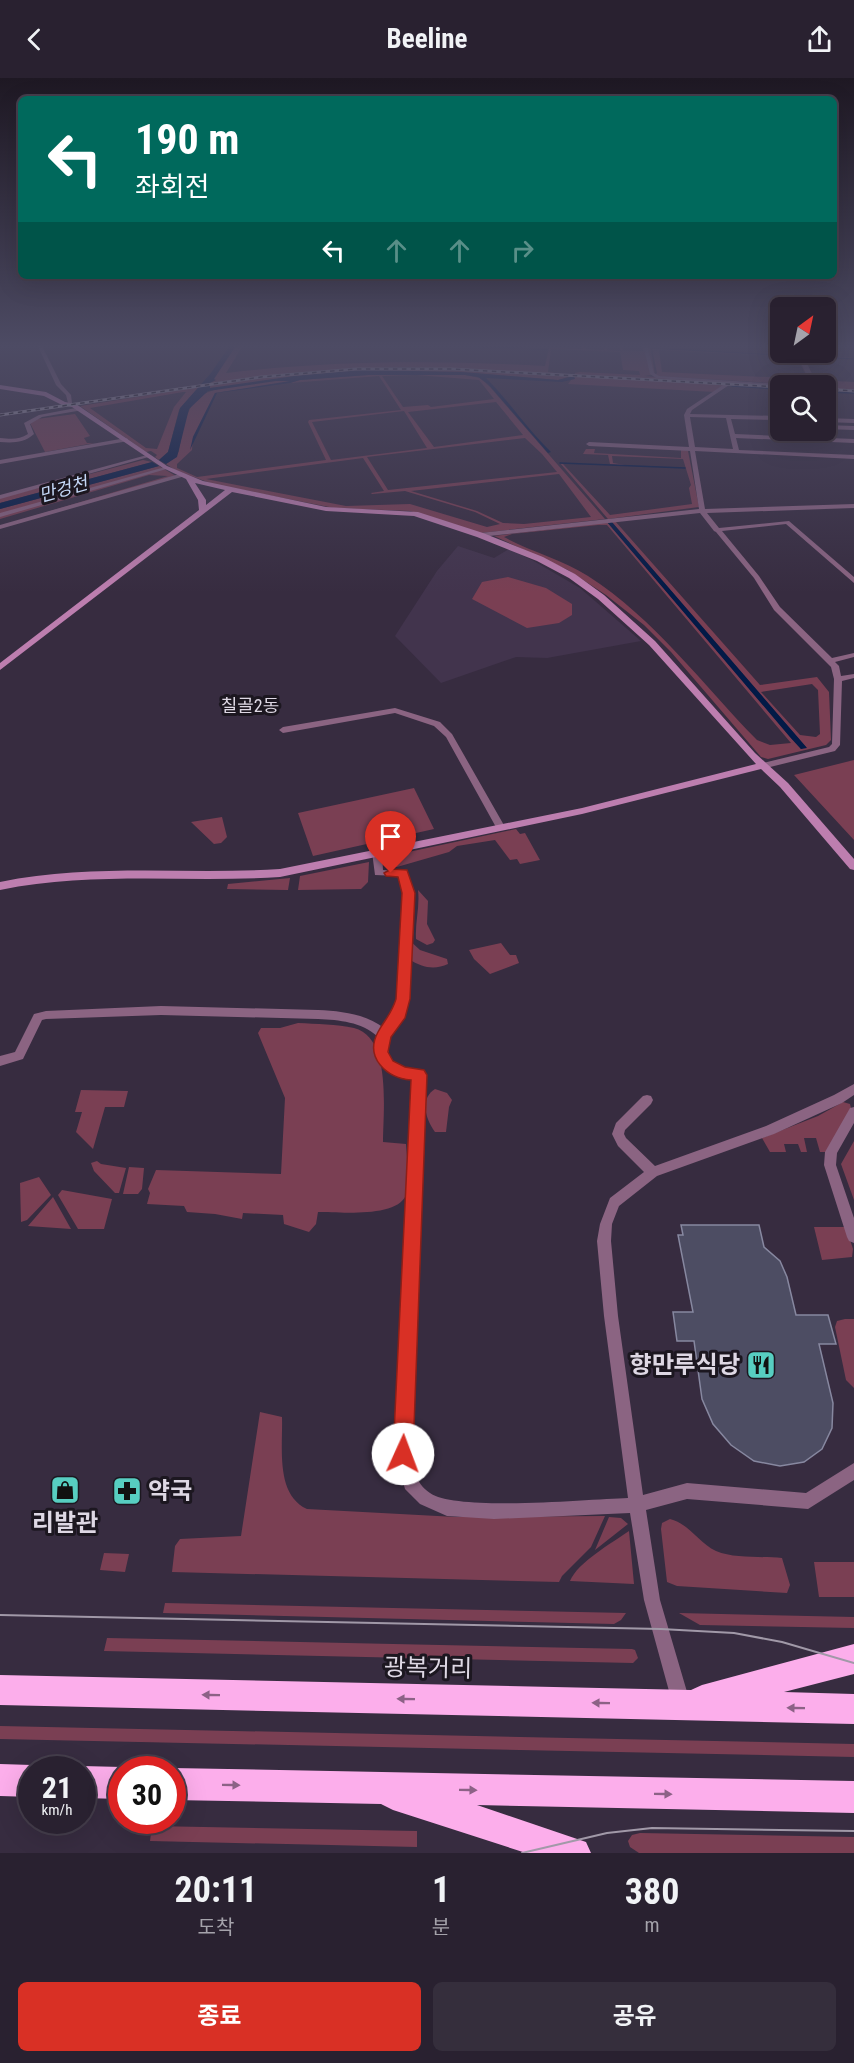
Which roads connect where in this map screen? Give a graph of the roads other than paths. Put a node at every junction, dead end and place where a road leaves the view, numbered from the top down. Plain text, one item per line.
1 (28, 427) edge
2 (107, 427) edge
3 (689, 427) edge
4 (731, 427) edge
5 (836, 428) edge
6 (854, 429) edge
7 (733, 436) junction
8 (770, 438) edge
9 (0, 440) edge
10 (126, 440) junction
11 (836, 440) edge
12 (804, 441) edge
13 (854, 441) edge
14 (589, 444) dead end
15 (693, 449) junction
16 (736, 451) junction
17 (808, 454) junction
18 (151, 457) junction
19 (854, 457) edge
20 (0, 462) edge
21 (166, 468) junction
22 (186, 477) junction
23 (231, 489) junction
24 (0, 497) edge
25 (854, 506) edge
26 (202, 510) junction
27 (702, 511) junction
28 (0, 515) edge
29 (0, 527) edge
30 (717, 530) junction
31 (480, 535) junction
32 (854, 581) edge
33 (854, 655) edge
34 (831, 661) junction
35 (0, 667) edge
36 (854, 676) edge
37 (838, 679) junction
38 (283, 730) dead end
39 (762, 766) junction
40 (500, 827) junction
41 (377, 852) junction
42 (854, 866) edge
43 (0, 886) edge
44 (384, 1036) junction
45 (0, 1061) edge
46 (854, 1089) edge
47 (646, 1100) dead end
48 (854, 1112) edge
49 (653, 1172) junction
50 (854, 1237) edge
51 (854, 1471) edge
52 (637, 1505) junction
53 (854, 1659) edge
54 (0, 1690) edge
55 (681, 1705) junction
56 (854, 1709) edge
57 (0, 1780) edge
58 (18, 1781) edge
59 (186, 1784) edge
60 (374, 1788) junction
61 (854, 1797) edge
62 (574, 1853) edge

1 - 9 street
2 - 10 street
3 - 15 street
4 - 7 street
5 - 6 street
7 - 8 street
7 - 16 street
10 - 18 street
10 - 20 street
11 - 13 street
12 - 17 street
14 - 15 street
15 - 16 street
15 - 27 street
16 - 17 street
17 - 19 street
18 - 21 street
18 - 24 street
21 - 22 street
21 - 28 street
22 - 23 street
22 - 26 street
22 - 29 street
23 - 26 street
23 - 31 street
25 - 27 street
26 - 35 street
27 - 30 street
27 - 31 street
30 - 32 street
30 - 34 street
31 - 39 street
33 - 34 street
34 - 37 street
36 - 37 street
37 - 39 street
38 - 40 street
39 - 40 street
39 - 42 street
40 - 41 street
41 - 43 street
41 - 44 street
44 - 45 street
44 - 52 street
46 - 49 street
47 - 49 street
48 - 50 street
49 - 52 street
51 - 52 street
52 - 55 street
53 - 55 highway
55 -> 54 highway, 광복거리
56 -> 55 highway, 광복거리
57 - 58 highway
59 -> 60 highway
60 -> 61 highway
60 - 62 highway

